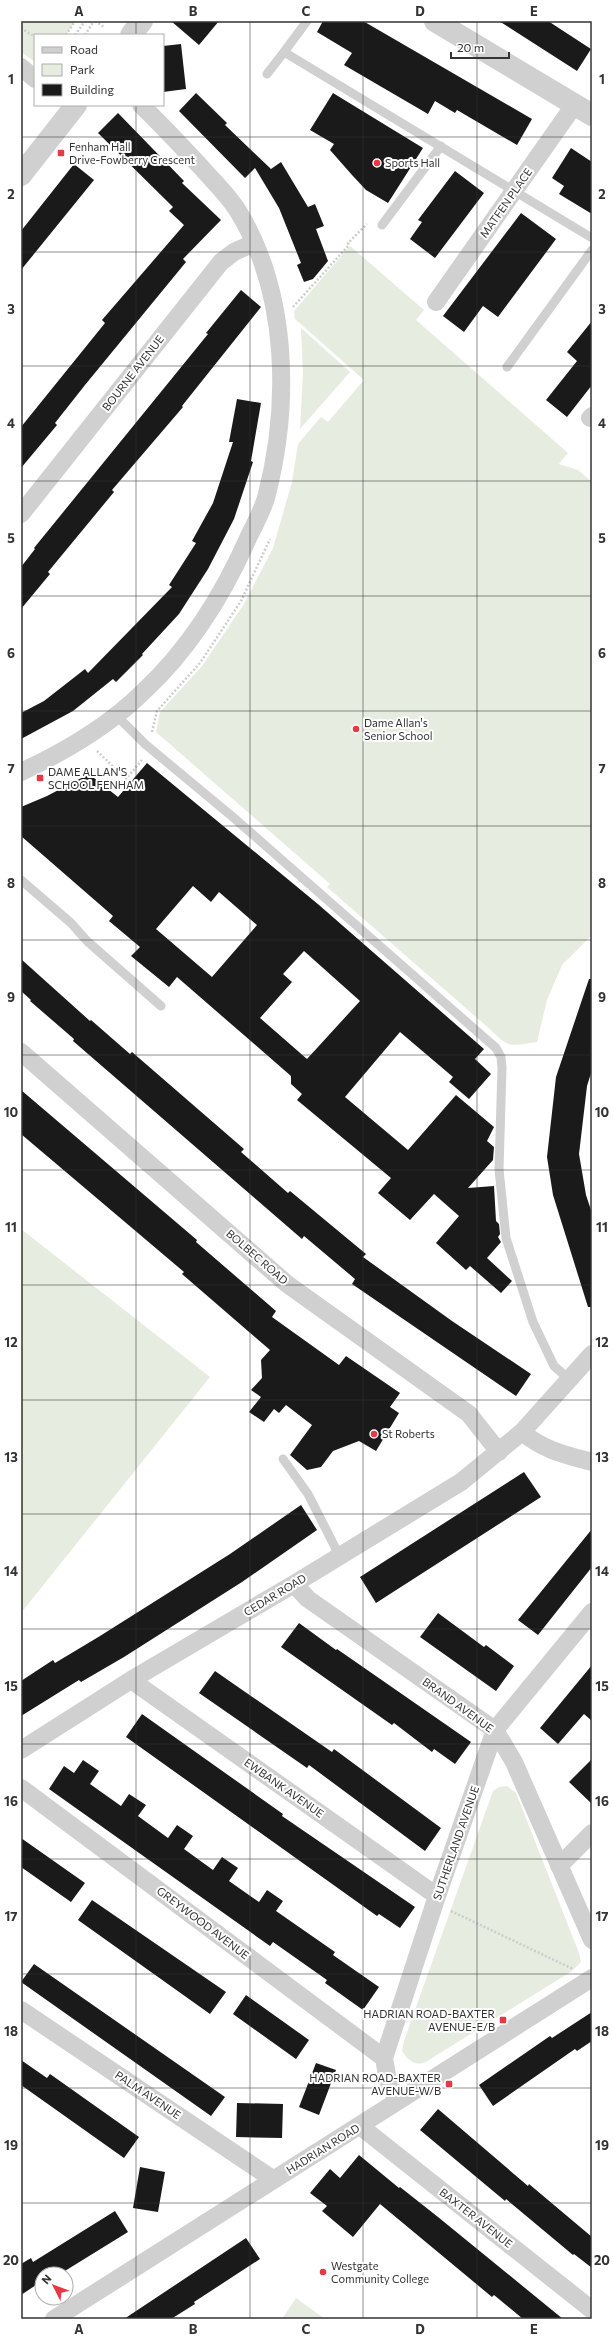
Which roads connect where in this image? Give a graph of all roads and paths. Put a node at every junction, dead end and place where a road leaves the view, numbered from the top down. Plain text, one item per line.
1 (75, 21) edge
2 (85, 21) edge
3 (94, 21) edge
4 (142, 21) edge
5 (307, 21) edge
6 (435, 21) edge
7 (104, 27) dead end
8 (21, 28) edge
9 (67, 34) edge
10 (76, 34) edge
11 (86, 34) edge
12 (132, 34) edge
13 (34, 36) edge
14 (284, 52) junction
15 (21, 67) edge
16 (267, 74) dead end
17 (34, 78) edge
18 (72, 106) edge
19 (142, 106) edge
20 (583, 109) edge
21 (441, 146) junction
22 (21, 174) edge
23 (515, 190) junction
24 (382, 225) dead end
25 (592, 238) edge
26 (254, 243) junction
27 (592, 250) edge
28 (436, 302) dead end
29 (507, 367) dead end
30 (21, 514) edge
31 (116, 715) junction
32 (95, 749) dead end
33 (151, 750) junction
34 (21, 772) edge
35 (126, 779) junction
36 (130, 782) dead end
37 (21, 880) edge
38 (161, 1006) dead end
39 (21, 1052) edge
40 (592, 1354) edge
41 (570, 1380) junction
42 (522, 1432) junction
43 (499, 1452) junction
44 (283, 1459) dead end
45 (592, 1462) edge
46 (339, 1555) junction
47 (294, 1584) junction
48 (592, 1612) edge
49 (131, 1680) junction
50 (495, 1730) junction
51 (21, 1750) edge
52 (21, 1788) edge
53 (592, 1833) edge
54 (559, 1866) junction
55 (435, 1899) junction
56 (592, 1940) edge
57 (592, 1978) edge
58 (21, 2010) edge
59 (384, 2058) junction
60 (397, 2101) junction
61 (360, 2126) junction
62 (274, 2180) junction
63 (592, 2310) edge
64 (54, 2319) edge

1 - 9 path
2 - 10 path
3 - 7 path
3 - 11 path
4 - 12 street
5 - 14 lane
6 - 20 street
8 - 13 path
14 - 16 lane
14 - 21 lane
15 - 17 street
18 - 22 street
19 - 26 street
20 - 23 street, MATFEN PLACE
21 - 23 lane
21 - 24 lane
23 - 25 lane
23 - 28 street, MATFEN PLACE
26 - 30 street, BOURNE AVENUE
26 - 31 street
27 - 29 lane
31 - 33 lane
31 - 34 street
32 - 35 path
33 - 35 path
33 - 41 lane
35 - 36 path
37 - 38 lane
39 - 43 street, BOLBEC ROAD
40 - 41 street, CEDAR ROAD
41 - 42 street, CEDAR ROAD
42 - 43 street, CEDAR ROAD
42 - 45 street
43 - 46 street, CEDAR ROAD
44 - 46 lane
46 - 47 street, CEDAR ROAD
47 - 49 street, CEDAR ROAD
47 - 50 street, BRAND AVENUE
48 - 50 street, SUTHERLAND AVENUE
49 - 51 street, CEDAR ROAD
49 - 55 street, EWBANK AVENUE
50 - 54 street, BRAND AVENUE
50 - 55 street, SUTHERLAND AVENUE
52 - 59 street, GREYWOOD AVENUE
53 - 54 street
54 - 56 street, BRAND AVENUE
55 - 57 path
55 - 59 street, SUTHERLAND AVENUE
57 - 60 street, HADRIAN ROAD
58 - 62 street, PALM AVENUE
59 - 60 street, SUTHERLAND AVENUE
60 - 61 street, HADRIAN ROAD
61 - 62 street, HADRIAN ROAD
61 - 63 street, BAXTER AVENUE
62 - 64 street, HADRIAN ROAD

